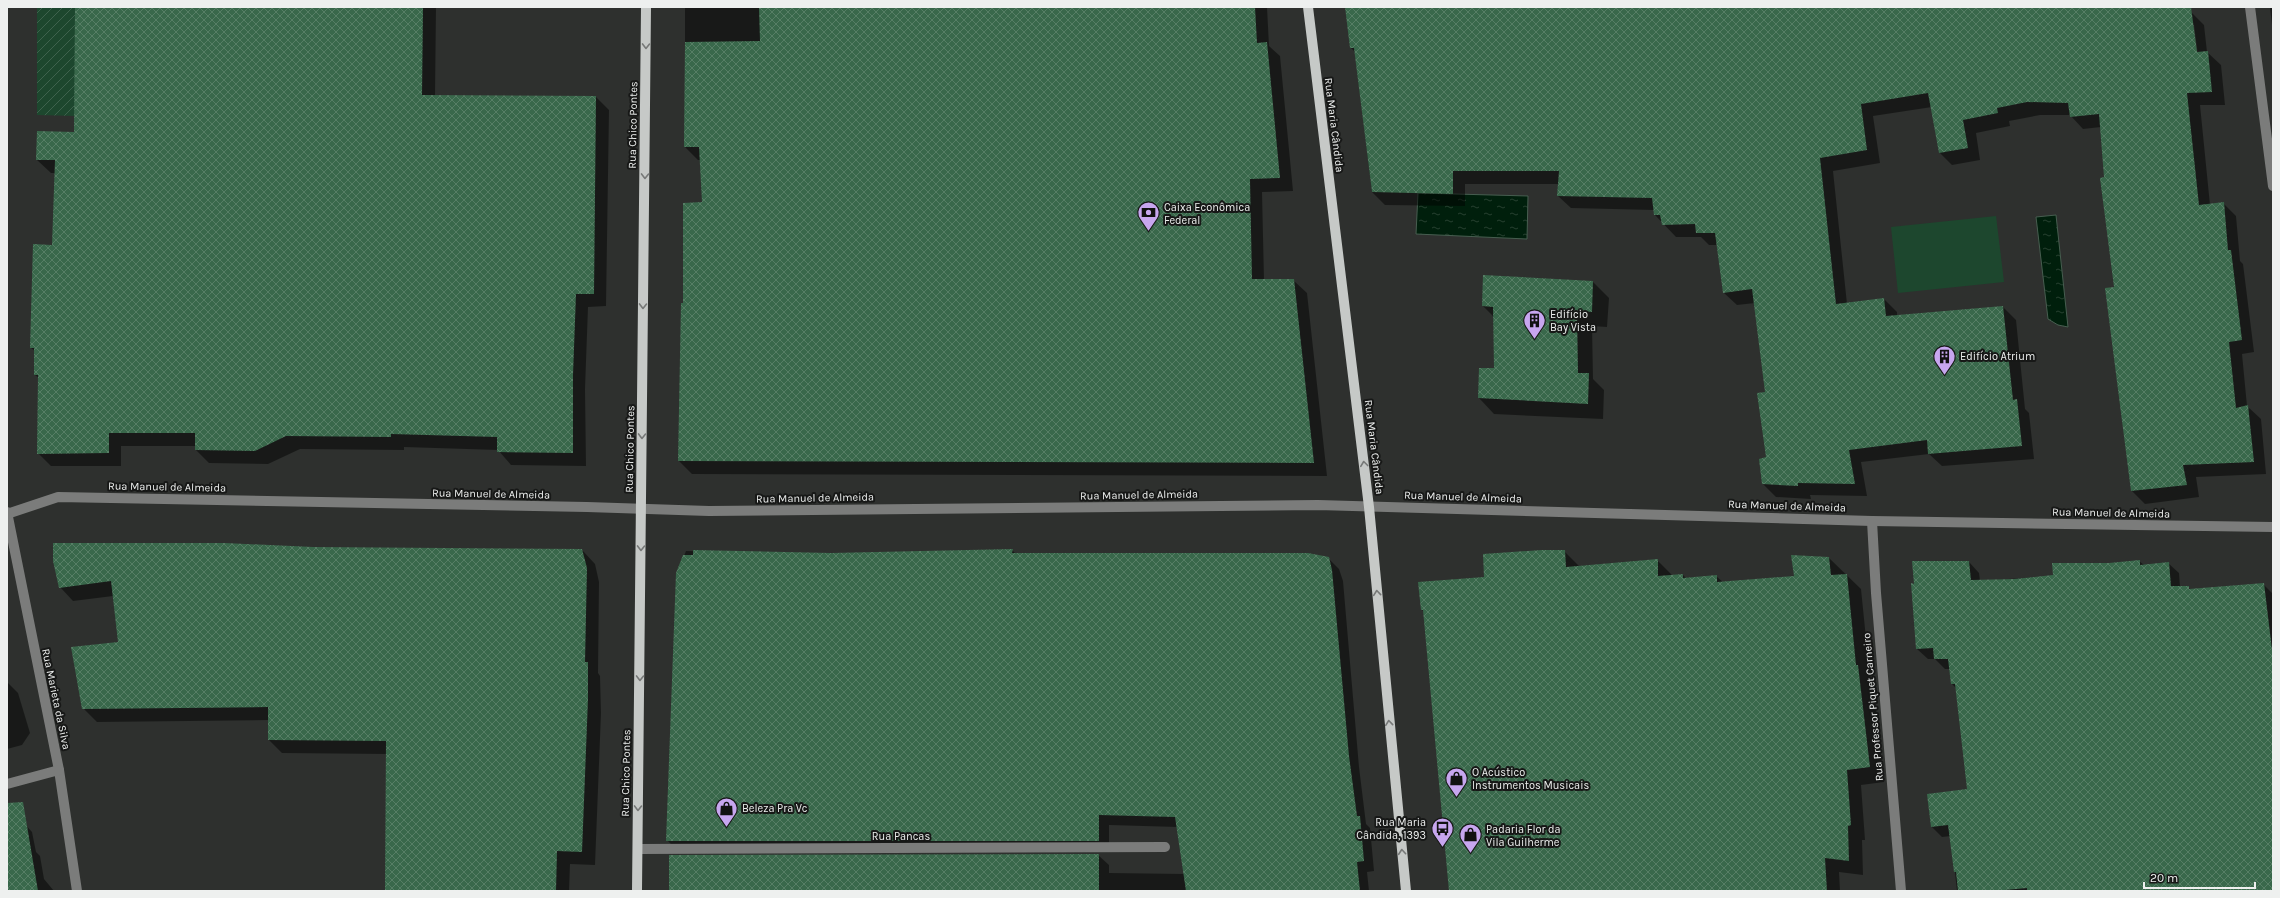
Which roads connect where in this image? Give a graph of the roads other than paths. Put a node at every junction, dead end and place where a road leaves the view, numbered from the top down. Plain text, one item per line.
1 (646, 7) edge
2 (1308, 7) edge
3 (2250, 7) edge
4 (2273, 186) edge
5 (1369, 506) junction
6 (641, 509) junction
7 (7, 514) edge
8 (1872, 521) junction
9 (2273, 528) edge
10 (59, 770) junction
11 (7, 784) edge
12 (1165, 847) dead end
13 (638, 849) junction
14 (77, 891) edge
15 (637, 891) edge
16 (1406, 891) edge
17 (1900, 891) edge

1 -> 6 main road, Rua Chico Pontes
5 -> 2 main road, Rua Maria Cândida
3 - 4 street
5 - 6 street, Rua Manuel de Almeida
5 - 8 street, Rua Manuel de Almeida
16 -> 5 main road, Rua Maria Cândida
6 - 7 street, Rua Manuel de Almeida
6 -> 13 main road, Rua Chico Pontes
7 - 10 street, Rua Marieta da Silva
8 - 9 street, Rua Manuel de Almeida
8 - 17 street, Rua Professor Piquet Carneiro
10 - 11 street
10 - 14 street, Rua Marieta da Silva
12 - 13 street, Rua Pancas
13 - 15 main road, Rua Chico Pontes

